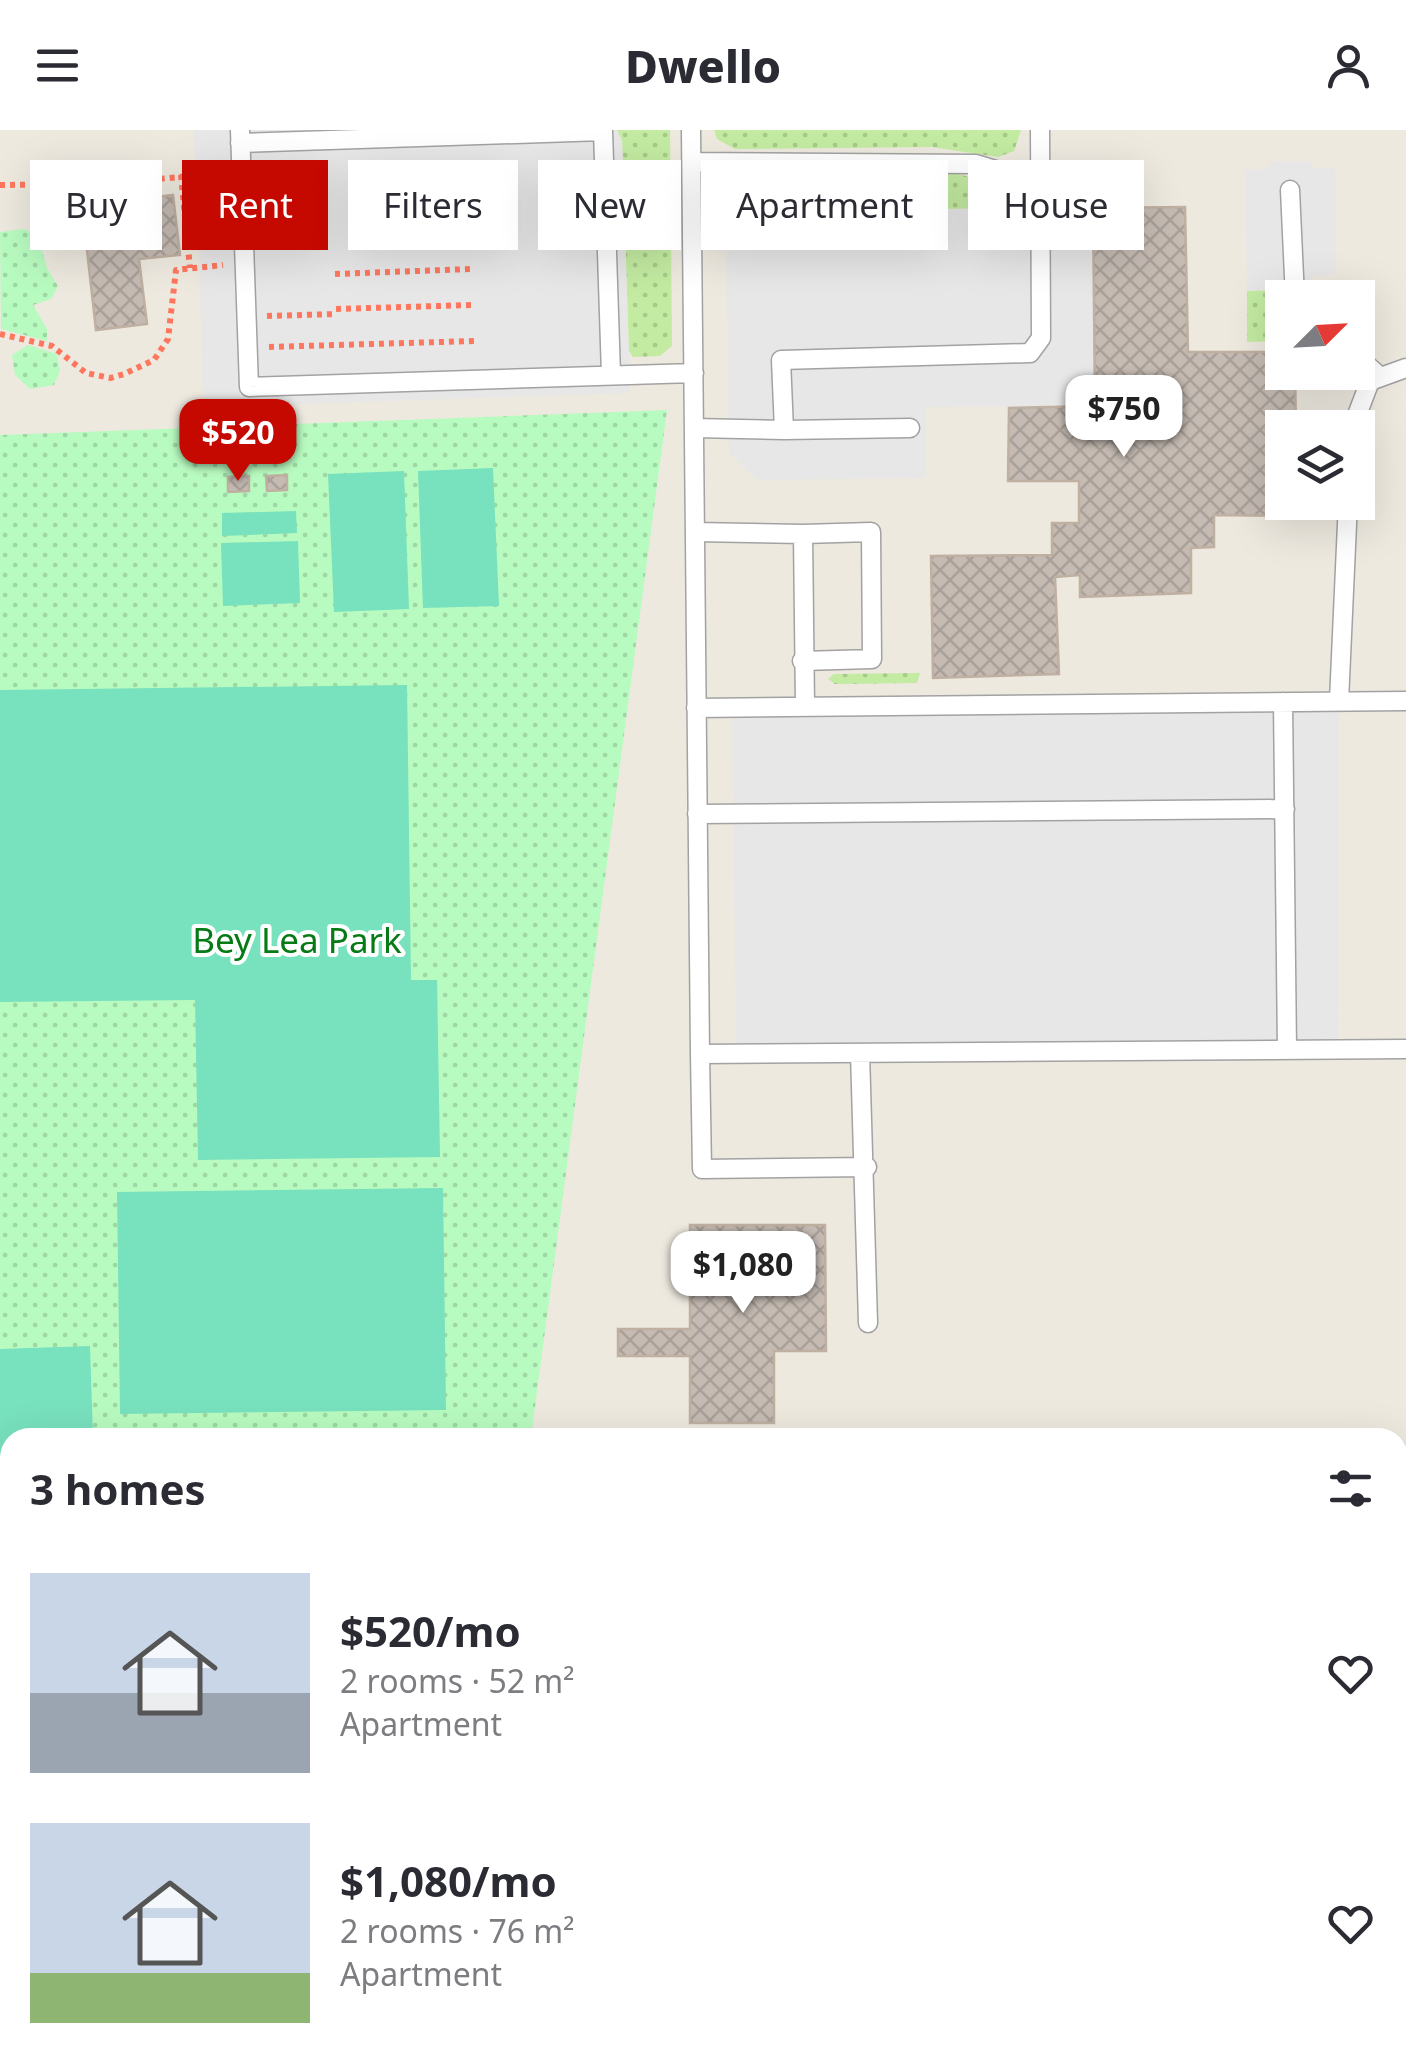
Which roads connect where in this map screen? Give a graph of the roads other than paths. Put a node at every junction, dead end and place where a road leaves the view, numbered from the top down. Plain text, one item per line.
1 (602, 130) edge
2 (691, 130) edge
3 (1040, 130) edge
4 (240, 136) edge
5 (1040, 160) edge
6 (692, 162) junction
7 (968, 164) edge
8 (1290, 190) dead end
9 (1041, 250) edge
10 (1293, 280) edge
11 (1406, 368) edge
12 (694, 372) junction
13 (1375, 372) edge
14 (611, 375) junction
15 (1379, 376) junction
16 (1357, 410) edge
17 (694, 428) junction
18 (910, 428) dead end
19 (784, 430) junction
20 (1347, 520) edge
21 (695, 532) junction
22 (803, 534) junction
23 (802, 661) junction
24 (1339, 701) junction
25 (1406, 701) edge
26 (1283, 702) junction
27 (805, 706) junction
28 (696, 708) junction
29 (1284, 809) junction
30 (697, 814) junction
31 (1406, 1049) edge
32 (1288, 1050) junction
33 (700, 1054) junction
34 (860, 1054) junction
35 (867, 1167) junction
36 (868, 1323) dead end

1 - 4 lane
1 - 14 lane
2 - 6 lane
3 - 5 lane
4 - 14 lane
6 - 7 lane
6 - 12 lane
8 - 10 lane
9 - 19 lane
11 - 15 lane
12 - 14 lane
12 - 17 lane
13 - 15 lane
15 - 16 lane
17 - 19 lane
17 - 21 lane
18 - 19 lane
20 - 24 lane
21 - 22 lane
21 - 28 lane
22 - 23 lane
22 - 23 lane
23 - 27 lane
24 - 25 lane
24 - 26 lane
26 - 27 lane
26 - 29 lane
27 - 28 lane
28 - 30 lane
29 - 30 lane
29 - 32 lane
30 - 33 lane
31 - 32 lane
32 - 34 lane
33 - 34 lane
33 - 35 lane
34 - 35 lane
35 - 36 lane

